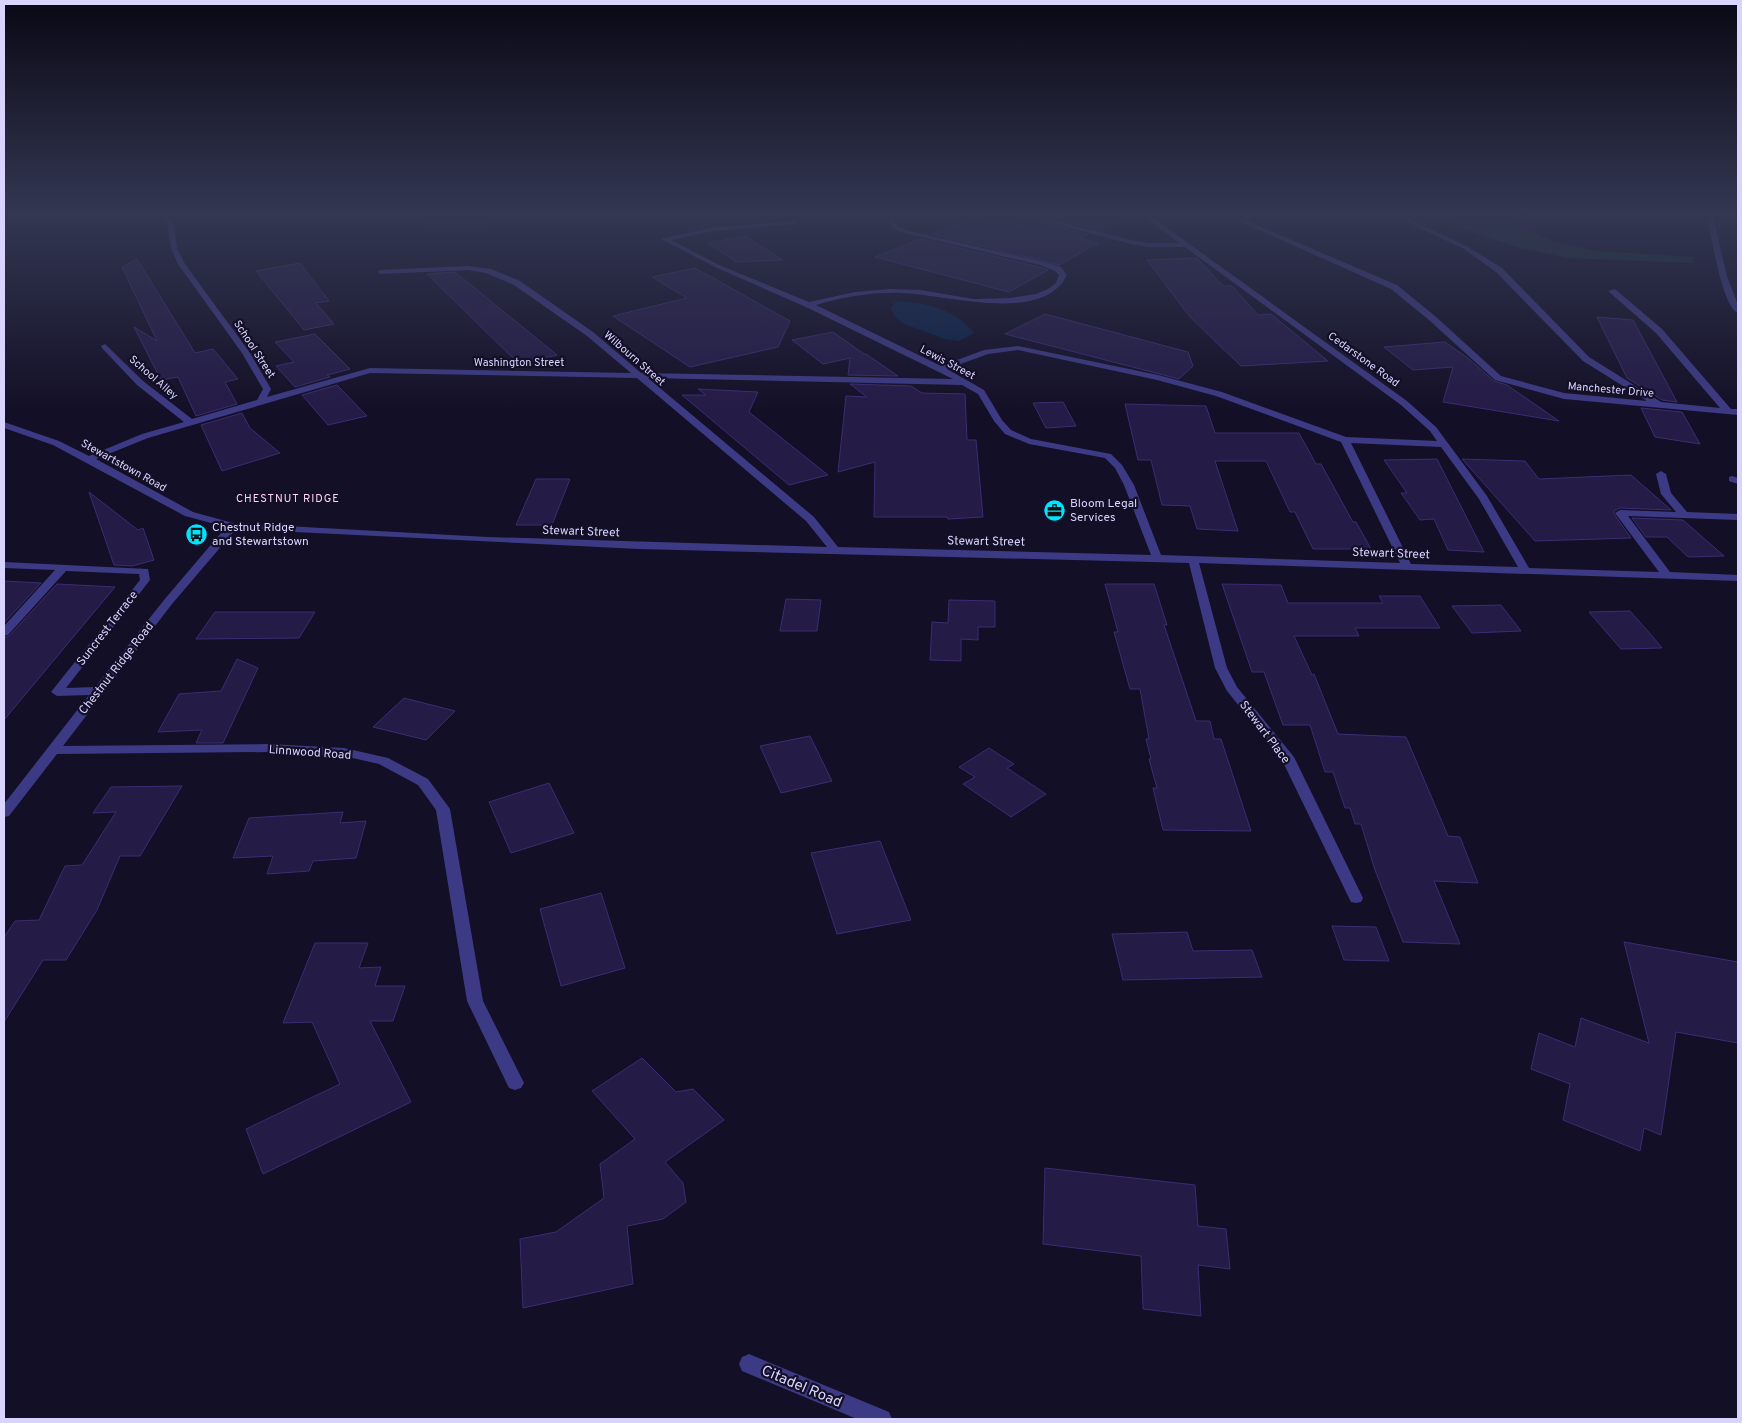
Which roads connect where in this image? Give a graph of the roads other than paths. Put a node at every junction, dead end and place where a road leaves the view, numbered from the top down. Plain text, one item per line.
1 (192, 278) edge
2 (505, 278) edge
3 (746, 278) edge
4 (1062, 278) edge
5 (1234, 278) edge
6 (1374, 278) edge
7 (1507, 278) edge
8 (1728, 278) edge
9 (1612, 291) dead end
10 (808, 305) junction
11 (1738, 311) edge
12 (105, 346) dead end
13 (940, 369) junction
14 (638, 375) junction
15 (963, 382) junction
16 (261, 402) junction
17 (1661, 405) junction
18 (1728, 411) junction
19 (1738, 412) edge
20 (191, 423) junction
21 (4, 425) edge
22 (1346, 440) junction
23 (1444, 444) junction
24 (89, 459) junction
25 (1661, 474) dead end
26 (1683, 514) junction
27 (1738, 517) edge
28 (233, 526) junction
29 (835, 550) junction
30 (1157, 558) junction
31 (1193, 559) junction
32 (4, 565) edge
33 (1407, 566) junction
34 (64, 568) junction
35 (1525, 570) junction
36 (1667, 576) junction
37 (1738, 578) edge
38 (4, 633) edge
39 (98, 691) junction
40 (52, 750) junction
41 (4, 813) edge
42 (1356, 898) dead end
43 (514, 1083) dead end
44 (749, 1364) dead end
45 (882, 1419) edge

1 - 16 street, School Street
2 - 14 street, Wilbourn Street
3 - 10 street, Lewis Street
4 - 10 street
5 - 23 street, Cedarstone Road
6 - 17 street, Manchester Drive
7 - 17 street, Manchester Drive
8 - 11 street
9 - 18 street
10 - 13 street, Lewis Street
12 - 20 street, School Alley
13 - 15 street, Lewis Street
13 - 22 street
14 - 15 street, Washington Street
14 - 16 street, Washington Street
14 - 29 street, Wilbourn Street
15 - 30 street, Lewis Street
16 - 20 street, Washington Street
17 - 18 street, Manchester Drive
18 - 19 street, Manchester Drive
20 - 24 street, Washington Street
21 - 24 street, Stewartstown Road
22 - 23 street
22 - 33 street
23 - 35 street, Cedarstone Road
24 - 28 street, Stewartstown Road
25 - 26 street
26 - 27 street
26 - 36 street
28 - 29 street, Stewart Street
28 - 39 street, Chestnut Ridge Road
29 - 30 street, Stewart Street
30 - 31 street, Stewart Street
31 - 33 street, Stewart Street
31 - 42 street, Stewart Place
32 - 34 street, Suncrest Terrace
33 - 35 street, Stewart Street
34 - 38 street
34 - 39 street, Suncrest Terrace
35 - 36 street, Stewart Street
36 - 37 street, Stewart Street
39 - 40 street, Chestnut Ridge Road
40 - 41 street, Chestnut Ridge Road
40 - 43 street, Linnwood Road
44 - 45 street, Citadel Road

